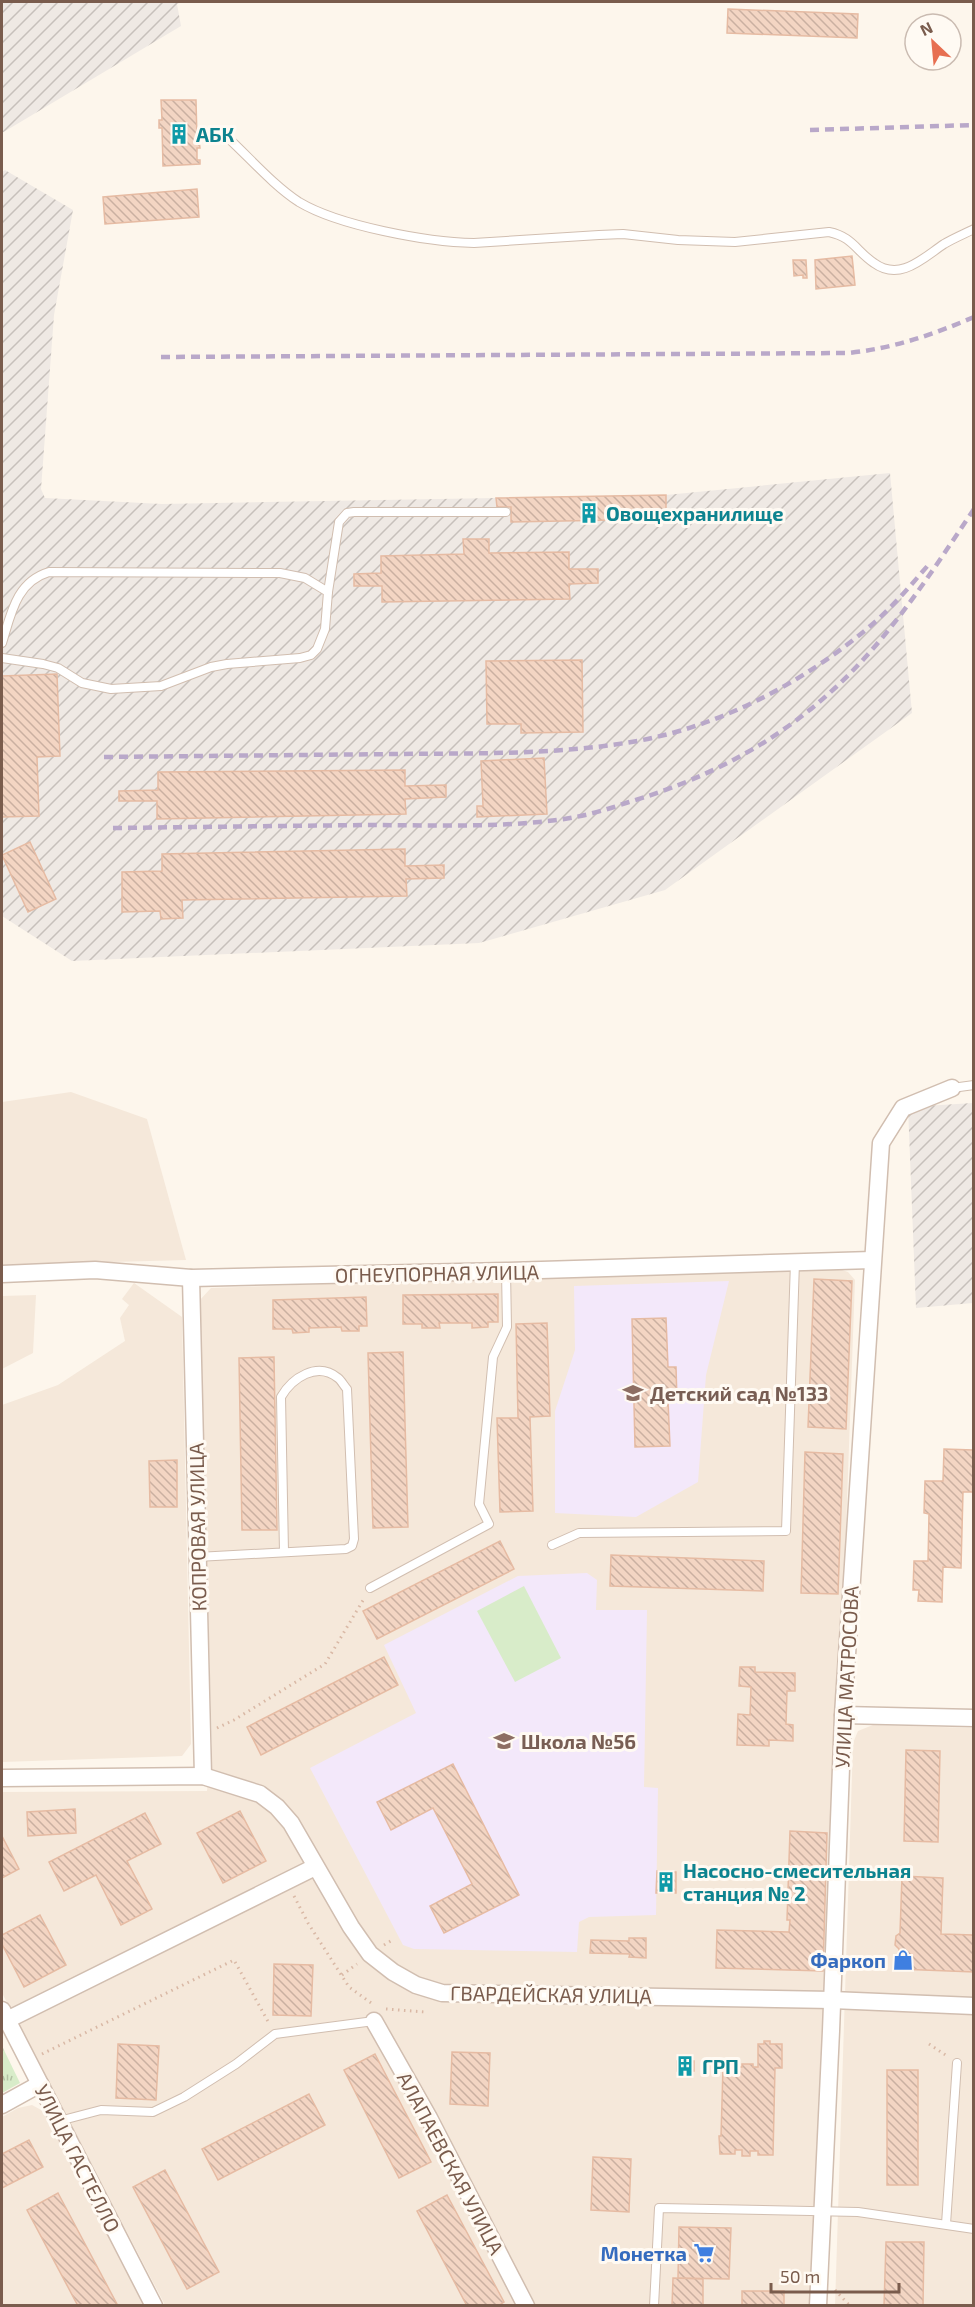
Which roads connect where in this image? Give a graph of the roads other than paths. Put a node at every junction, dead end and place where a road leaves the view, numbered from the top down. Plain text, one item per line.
1 (227, 136) dead end
2 (974, 230) edge
3 (506, 512) dead end
4 (328, 592) junction
5 (2, 644) edge
6 (2, 658) edge
7 (974, 1085) edge
8 (952, 1088) joint
9 (872, 1260) junction
10 (795, 1262) junction
11 (506, 1271) junction
12 (2, 1274) edge
13 (191, 1278) junction
14 (552, 1545) dead end
15 (284, 1552) junction
16 (198, 1557) junction
17 (370, 1588) road end
18 (843, 1715) junction
19 (974, 1718) edge
20 (202, 1776) junction
21 (2, 1778) edge
22 (315, 1867) junction
23 (832, 2000) junction
24 (974, 2006) edge
25 (4, 2015) edge
26 (374, 2021) joint
27 (957, 2063) dead end
28 (40, 2084) junction
29 (2, 2105) edge
30 (59, 2121) junction
31 (823, 2211) junction
32 (946, 2224) junction
33 (974, 2229) edge
34 (154, 2306) edge
35 (526, 2306) edge
36 (654, 2306) edge
37 (818, 2306) edge

1 - 2 lane
3 - 4 lane
4 - 5 lane
4 - 6 lane
7 - 8 lane
8 - 9 street, УЛИЦА МАТРОСОВА
9 - 10 street, ОГНЕУПОРНАЯ УЛИЦА
9 - 18 street, УЛИЦА МАТРОСОВА
10 - 11 street, ОГНЕУПОРНАЯ УЛИЦА
10 - 14 lane
11 - 13 street, ОГНЕУПОРНАЯ УЛИЦА
11 - 17 lane
12 - 13 street, ОГНЕУПОРНАЯ УЛИЦА
13 - 16 street, КОПРОВАЯ УЛИЦА
15 - 15 lane
15 - 16 lane
16 - 20 street, КОПРОВАЯ УЛИЦА
18 - 19 street
18 - 23 street, УЛИЦА МАТРОСОВА
20 - 21 street, ГВАРДЕЙСКАЯ УЛИЦА
20 - 22 street, ГВАРДЕЙСКАЯ УЛИЦА
22 - 23 street, ГВАРДЕЙСКАЯ УЛИЦА
22 - 25 street
23 - 24 street, ГВАРДЕЙСКАЯ УЛИЦА
23 - 31 street, УЛИЦА МАТРОСОВА
25 - 28 street, УЛИЦА ГАСТЕЛЛО
26 - 30 lane
26 - 35 street, АЛАПАЕВСКАЯ УЛИЦА
27 - 32 lane
28 - 29 street
28 - 30 street, УЛИЦА ГАСТЕЛЛО
30 - 34 street, УЛИЦА ГАСТЕЛЛО
31 - 32 lane
31 - 36 lane
31 - 37 street, УЛИЦА МАТРОСОВА
32 - 33 lane

